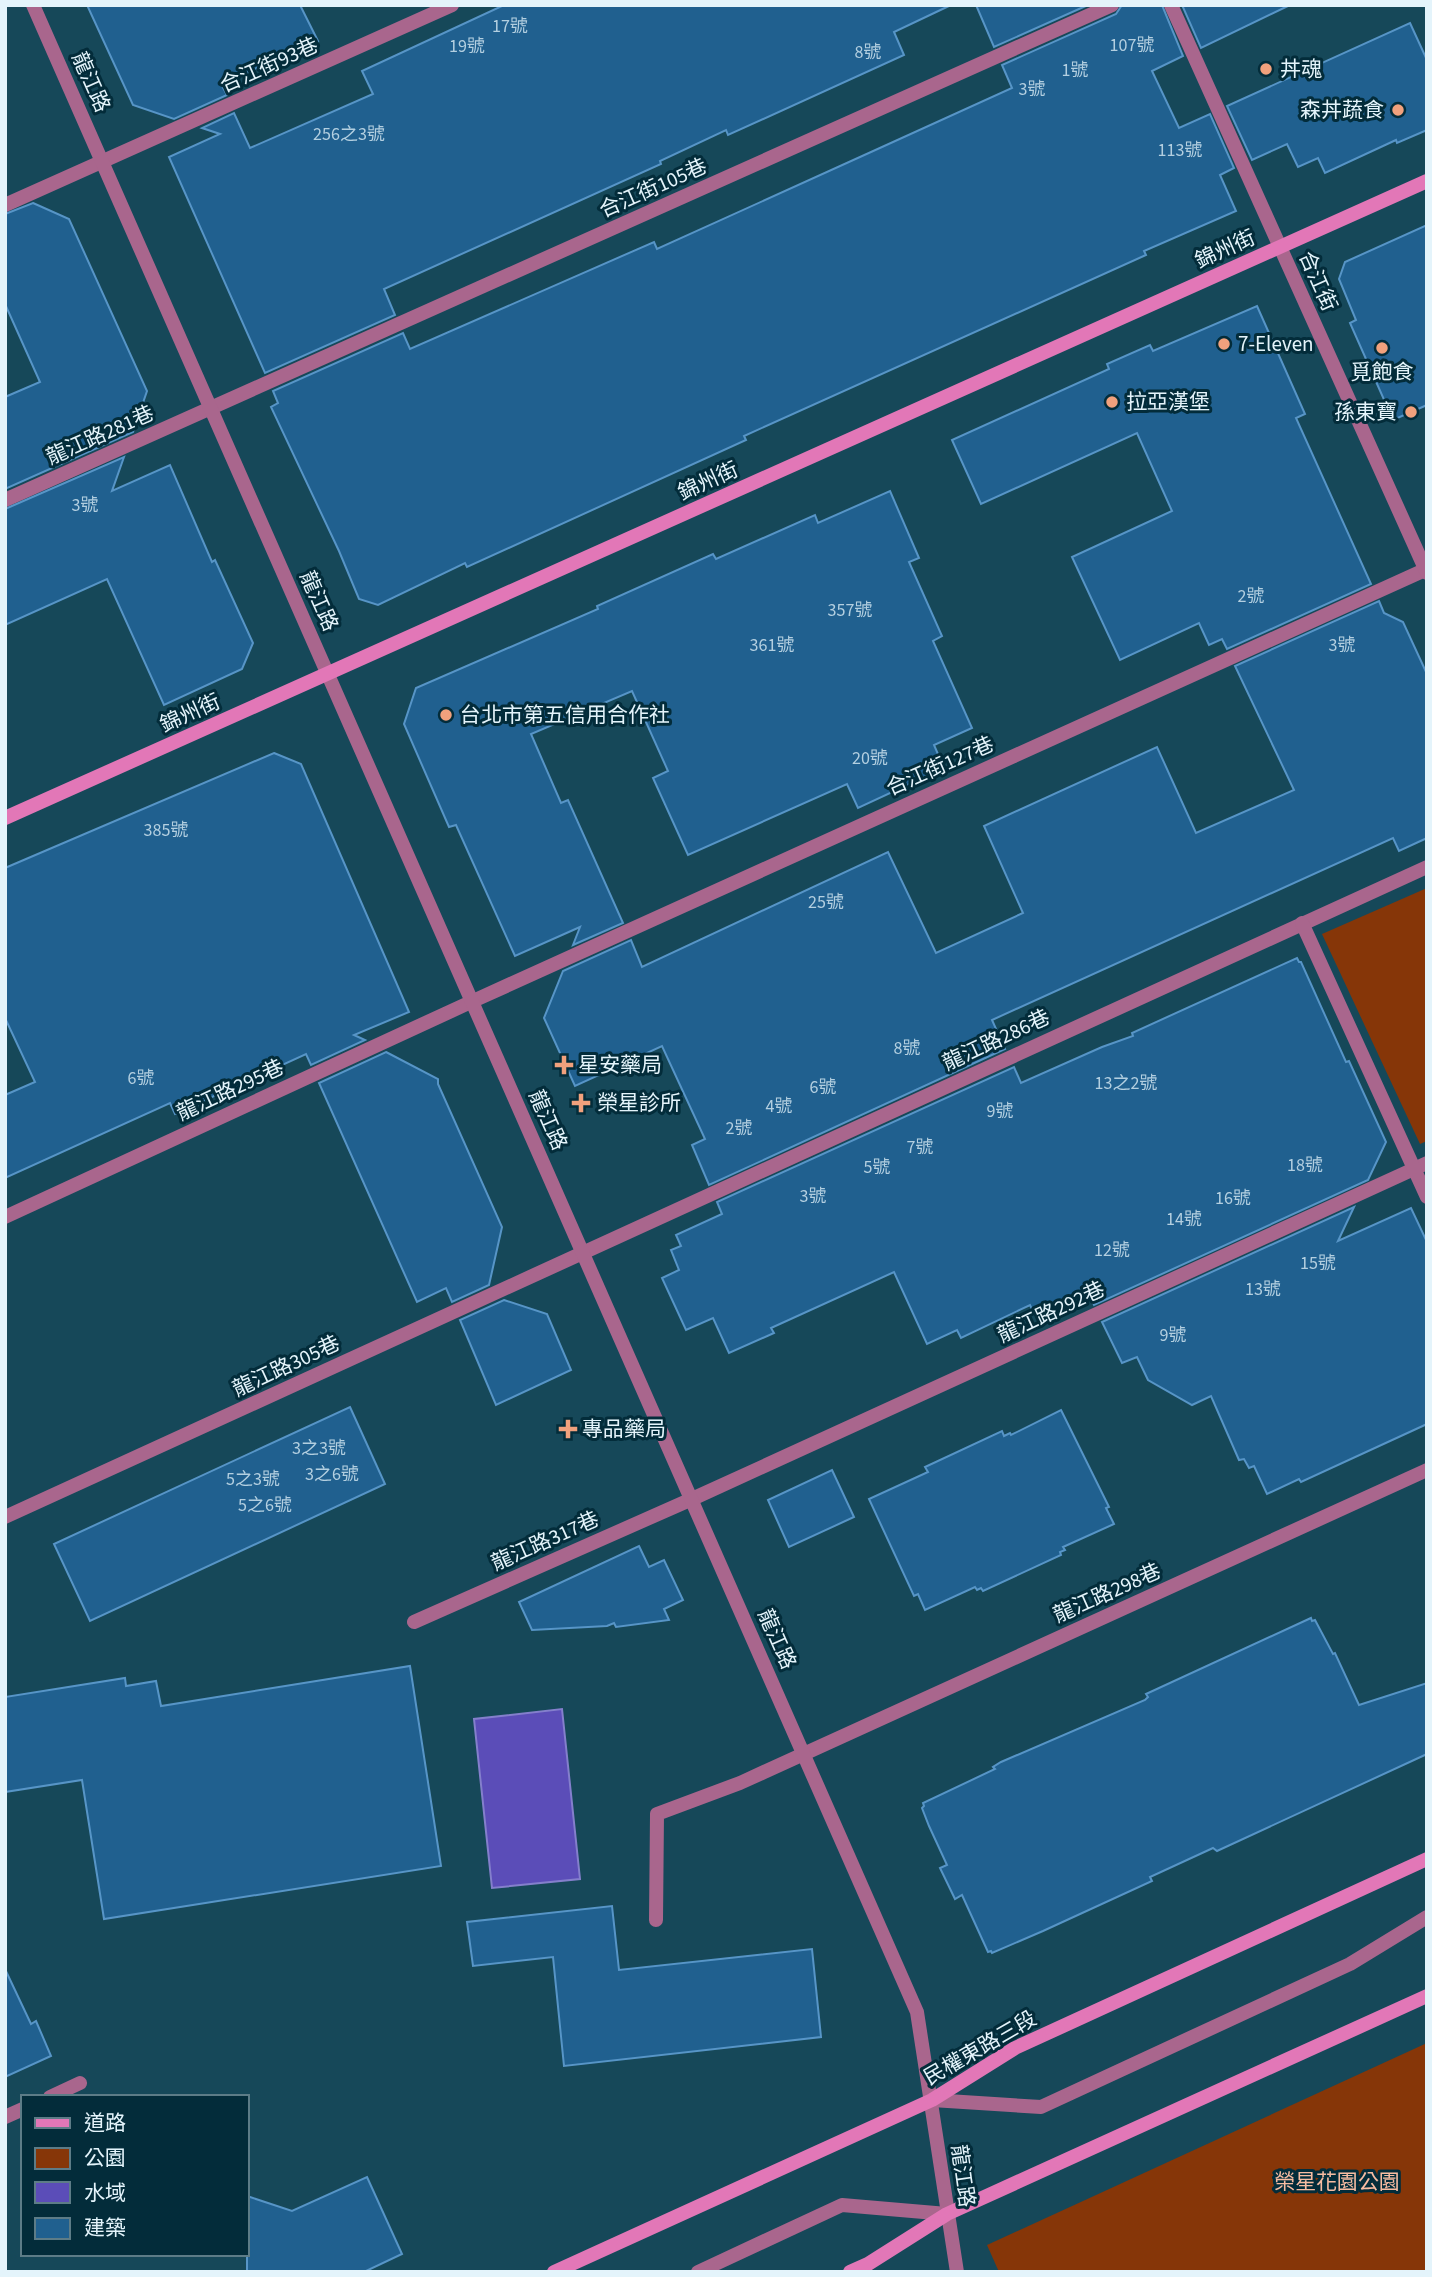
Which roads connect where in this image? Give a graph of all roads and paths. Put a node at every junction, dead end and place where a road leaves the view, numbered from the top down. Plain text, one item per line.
1 (33, 5) edge
2 (452, 5) edge
3 (1112, 5) edge
4 (1171, 5) edge
5 (103, 162) junction
6 (1427, 181) edge
7 (5, 205) edge
8 (1280, 247) junction
9 (212, 409) junction
10 (5, 500) edge
11 (1426, 571) edge
12 (328, 674) junction
13 (5, 818) edge
14 (1427, 867) edge
15 (1303, 923) junction
16 (473, 1001) junction
17 (1420, 1166) edge
18 (1427, 1197) edge
19 (5, 1217) edge
20 (583, 1252) junction
21 (1427, 1470) edge
22 (692, 1499) junction
23 (5, 1517) edge
24 (414, 1622) dead end
25 (805, 1754) junction
26 (1427, 1859) edge
27 (1427, 1917) edge
28 (656, 1920) dead end
29 (1427, 1996) edge
30 (80, 2083) dead end
31 (54, 2095) edge
32 (932, 2100) junction
33 (21, 2110) edge
34 (5, 2118) edge
35 (947, 2214) junction
36 (554, 2272) edge
37 (698, 2272) edge
38 (850, 2272) edge
39 (957, 2272) edge

1 - 5 street, 龍江路
2 - 5 street, 合江街93巷
3 - 9 street, 合江街105巷
4 - 8 street, 合江街
5 - 7 street, 合江街93巷
5 - 9 street, 龍江路
6 - 8 main road, 錦州街
8 - 11 street, 合江街
8 - 12 main road, 錦州街
9 - 10 street, 龍江路281巷
9 - 12 street, 龍江路
11 - 16 street, 合江街127巷
12 - 13 main road, 錦州街
12 - 16 street, 龍江路
14 - 15 street, 龍江路286巷
15 - 17 street
15 - 20 street, 龍江路286巷
16 - 19 street, 龍江路295巷
16 - 20 street, 龍江路
17 - 18 street
17 - 22 street, 龍江路292巷
20 - 22 street, 龍江路
20 - 23 street, 龍江路305巷
21 - 25 street, 龍江路298巷
22 - 24 street, 龍江路317巷
22 - 25 street, 龍江路
25 - 28 street, 龍江路298巷
25 - 32 street, 龍江路
26 - 32 main road, 民權東路三段
27 - 32 street
29 - 35 main road
30 - 31 street
32 - 35 street, 龍江路
32 - 36 main road, 民權東路三段
33 - 34 street
35 - 37 street
35 - 38 main road
35 - 39 street, 龍江路

